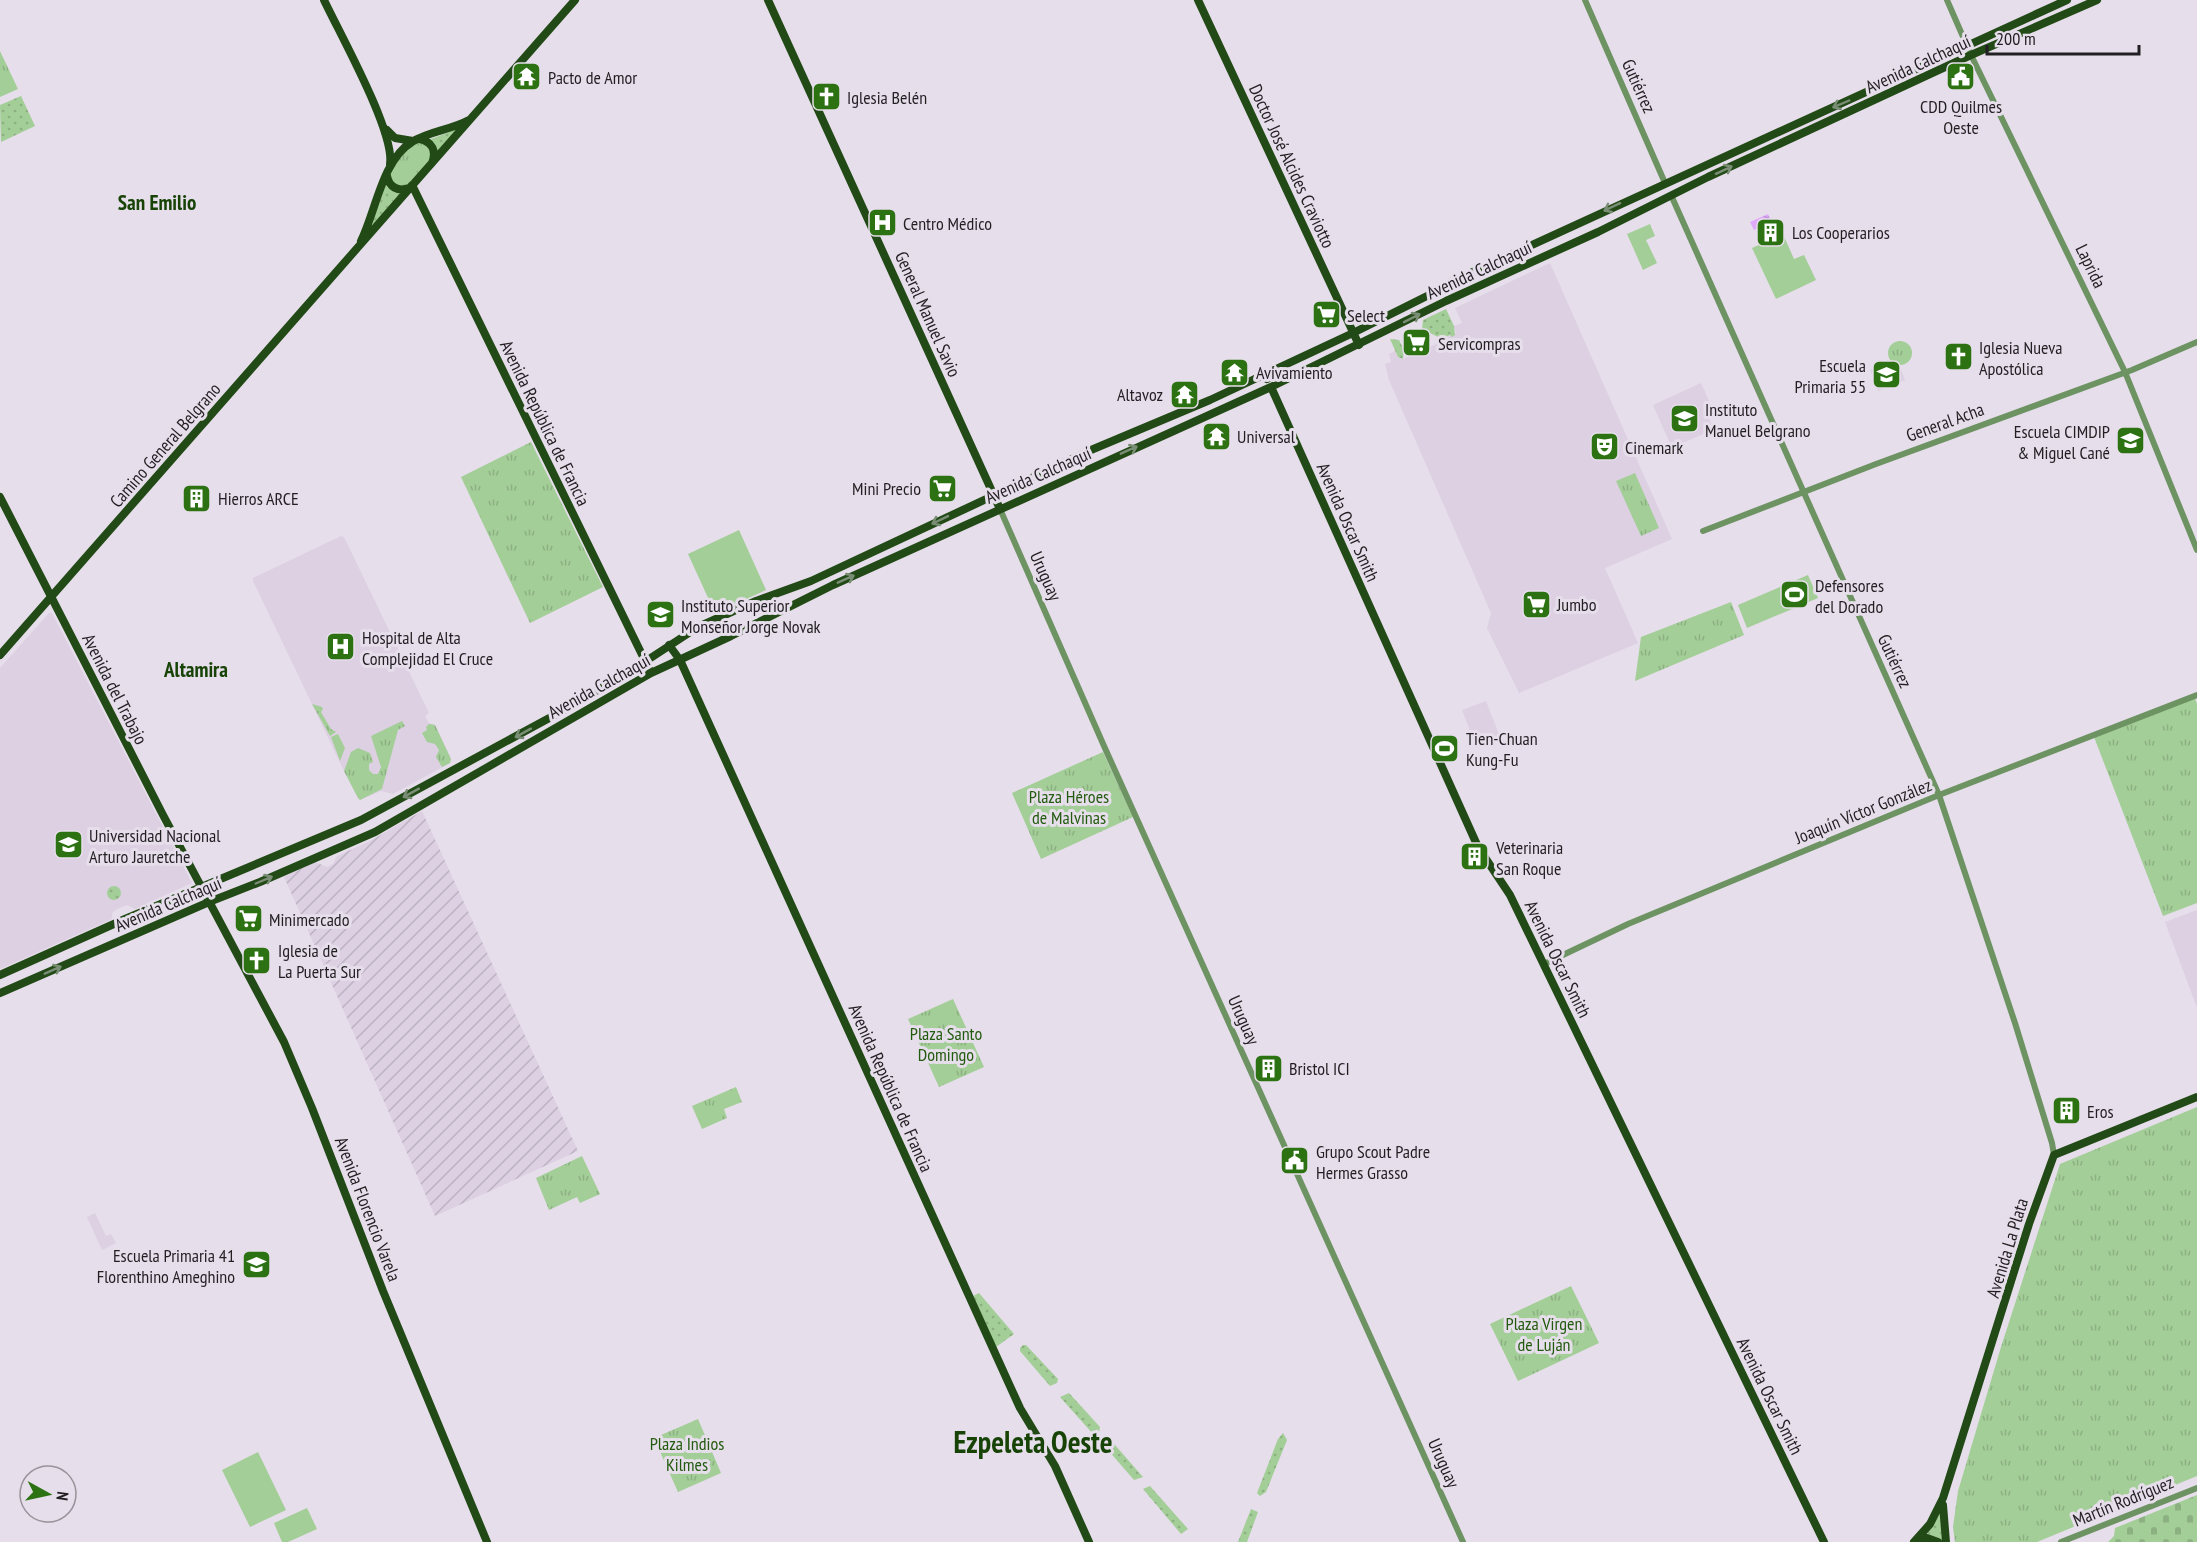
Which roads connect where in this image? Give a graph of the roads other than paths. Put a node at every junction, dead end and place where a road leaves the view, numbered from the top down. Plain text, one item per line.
1 (324, 0) edge
2 (575, 0) edge
3 (768, 0) edge
4 (1198, 0) edge
5 (1585, 0) edge
6 (1947, 0) edge
7 (2067, 0) edge
8 (2097, 0) edge
9 (1967, 45) junction
10 (1971, 55) junction
11 (473, 118) junction
12 (384, 127) junction
13 (416, 140) junction
14 (432, 163) junction
15 (388, 170) junction
16 (1665, 183) junction
17 (411, 186) junction
18 (1671, 195) junction
19 (352, 254) junction
20 (1378, 320) junction
21 (1384, 332) junction
22 (1353, 333) junction
23 (2197, 342) edge
24 (1359, 345) junction
25 (1319, 349) junction
26 (2125, 372) junction
27 (1269, 383) junction
28 (1803, 493) junction
29 (993, 494) junction
30 (0, 497) edge
31 (1000, 509) junction
32 (1703, 531) dead end
33 (2197, 550) edge
34 (50, 598) junction
35 (669, 645) junction
36 (0, 656) edge
37 (680, 660) junction
38 (646, 661) junction
39 (651, 673) junction
40 (2197, 695) edge
41 (1939, 795) junction
42 (204, 890) junction
43 (209, 902) junction
44 (1544, 964) junction
45 (0, 975) edge
46 (0, 993) edge
47 (2197, 1097) edge
48 (2054, 1155) junction
49 (2197, 1488) edge
50 (1943, 1498) junction
51 (1915, 1541) edge
52 (487, 1542) edge
53 (1089, 1542) edge
54 (1463, 1542) edge
55 (1824, 1542) edge
56 (1938, 1542) edge
57 (1946, 1542) edge
58 (2061, 1542) edge

1 - 12 main road
2 - 11 main road, Camino General Belgrano
3 - 29 main road, General Manuel Savio
4 - 22 main road, Doctor José Alcides Craviotto
5 - 16 street, Gutiérrez
6 - 9 street, Laprida
7 - 9 main road, Avenida Calchaquí
8 - 10 main road, Avenida Calchaquí
9 - 10 street, Laprida
9 -> 16 main road, Avenida Calchaquí
18 -> 10 main road, Avenida Calchaquí
10 - 26 street, Laprida
11 - 13 main road, Camino General Belgrano
11 - 14 main road, Camino General Belgrano
12 - 13 main road
12 - 15 main road
13 - 14 main road
13 - 15 main road, Camino General Belgrano
14 - 17 main road, Camino General Belgrano
15 - 17 main road
15 - 19 main road, Camino General Belgrano
16 -> 20 main road, Avenida Calchaquí
17 - 19 main road, Camino General Belgrano
17 - 38 main road, Avenida República de Francia
21 -> 18 main road, Avenida Calchaquí
18 - 28 street, Gutiérrez
19 - 34 main road, Camino General Belgrano
20 - 21 main road
20 - 22 main road, Avenida Calchaquí
21 - 24 main road, Avenida Calchaquí
22 - 24 main road, Doctor José Alcides Craviotto
22 - 25 main road, Avenida Calchaquí
23 - 26 street, General Acha
24 - 27 main road, Avenida Calchaquí
25 - 27 main road
25 - 29 main road, Avenida Calchaquí
26 - 28 street, General Acha
26 - 33 street, Laprida
31 -> 27 main road, Avenida Calchaquí
27 - 44 main road, Avenida Oscar Smith
28 - 32 street, General Acha
28 - 41 street, Gutiérrez
29 - 31 main road, General Manuel Savio
29 -> 35 main road, Avenida Calchaquí
30 - 34 main road, Avenida del Trabajo
37 -> 31 main road, Avenida Calchaquí
31 - 54 street, Uruguay
34 - 36 main road, Camino General Belgrano
34 - 42 main road, Avenida del Trabajo
35 - 37 main road, Avenida República de Francia
35 - 38 main road, Avenida Calchaquí
37 - 39 main road, Avenida Calchaquí
37 - 53 main road, Avenida República de Francia
38 - 39 main road, Avenida República de Francia
38 -> 42 main road, Avenida Calchaquí
43 -> 39 main road, Avenida Calchaquí
40 - 41 street, Joaquín Víctor González
41 - 44 street, Joaquín Víctor González
41 - 48 street, Gutiérrez
42 - 43 main road, Avenida Florencio Varela
42 - 45 main road, Avenida Calchaquí
46 -> 43 main road, Avenida Calchaquí
43 - 52 main road, Avenida Florencio Varela
44 - 55 main road, Avenida Oscar Smith
47 - 48 main road
48 - 50 main road, Avenida La Plata
49 - 58 street, Martín Rodríguez
50 - 51 main road, Avenida La Plata
50 - 57 main road, Avenida La Plata
51 - 56 main road

